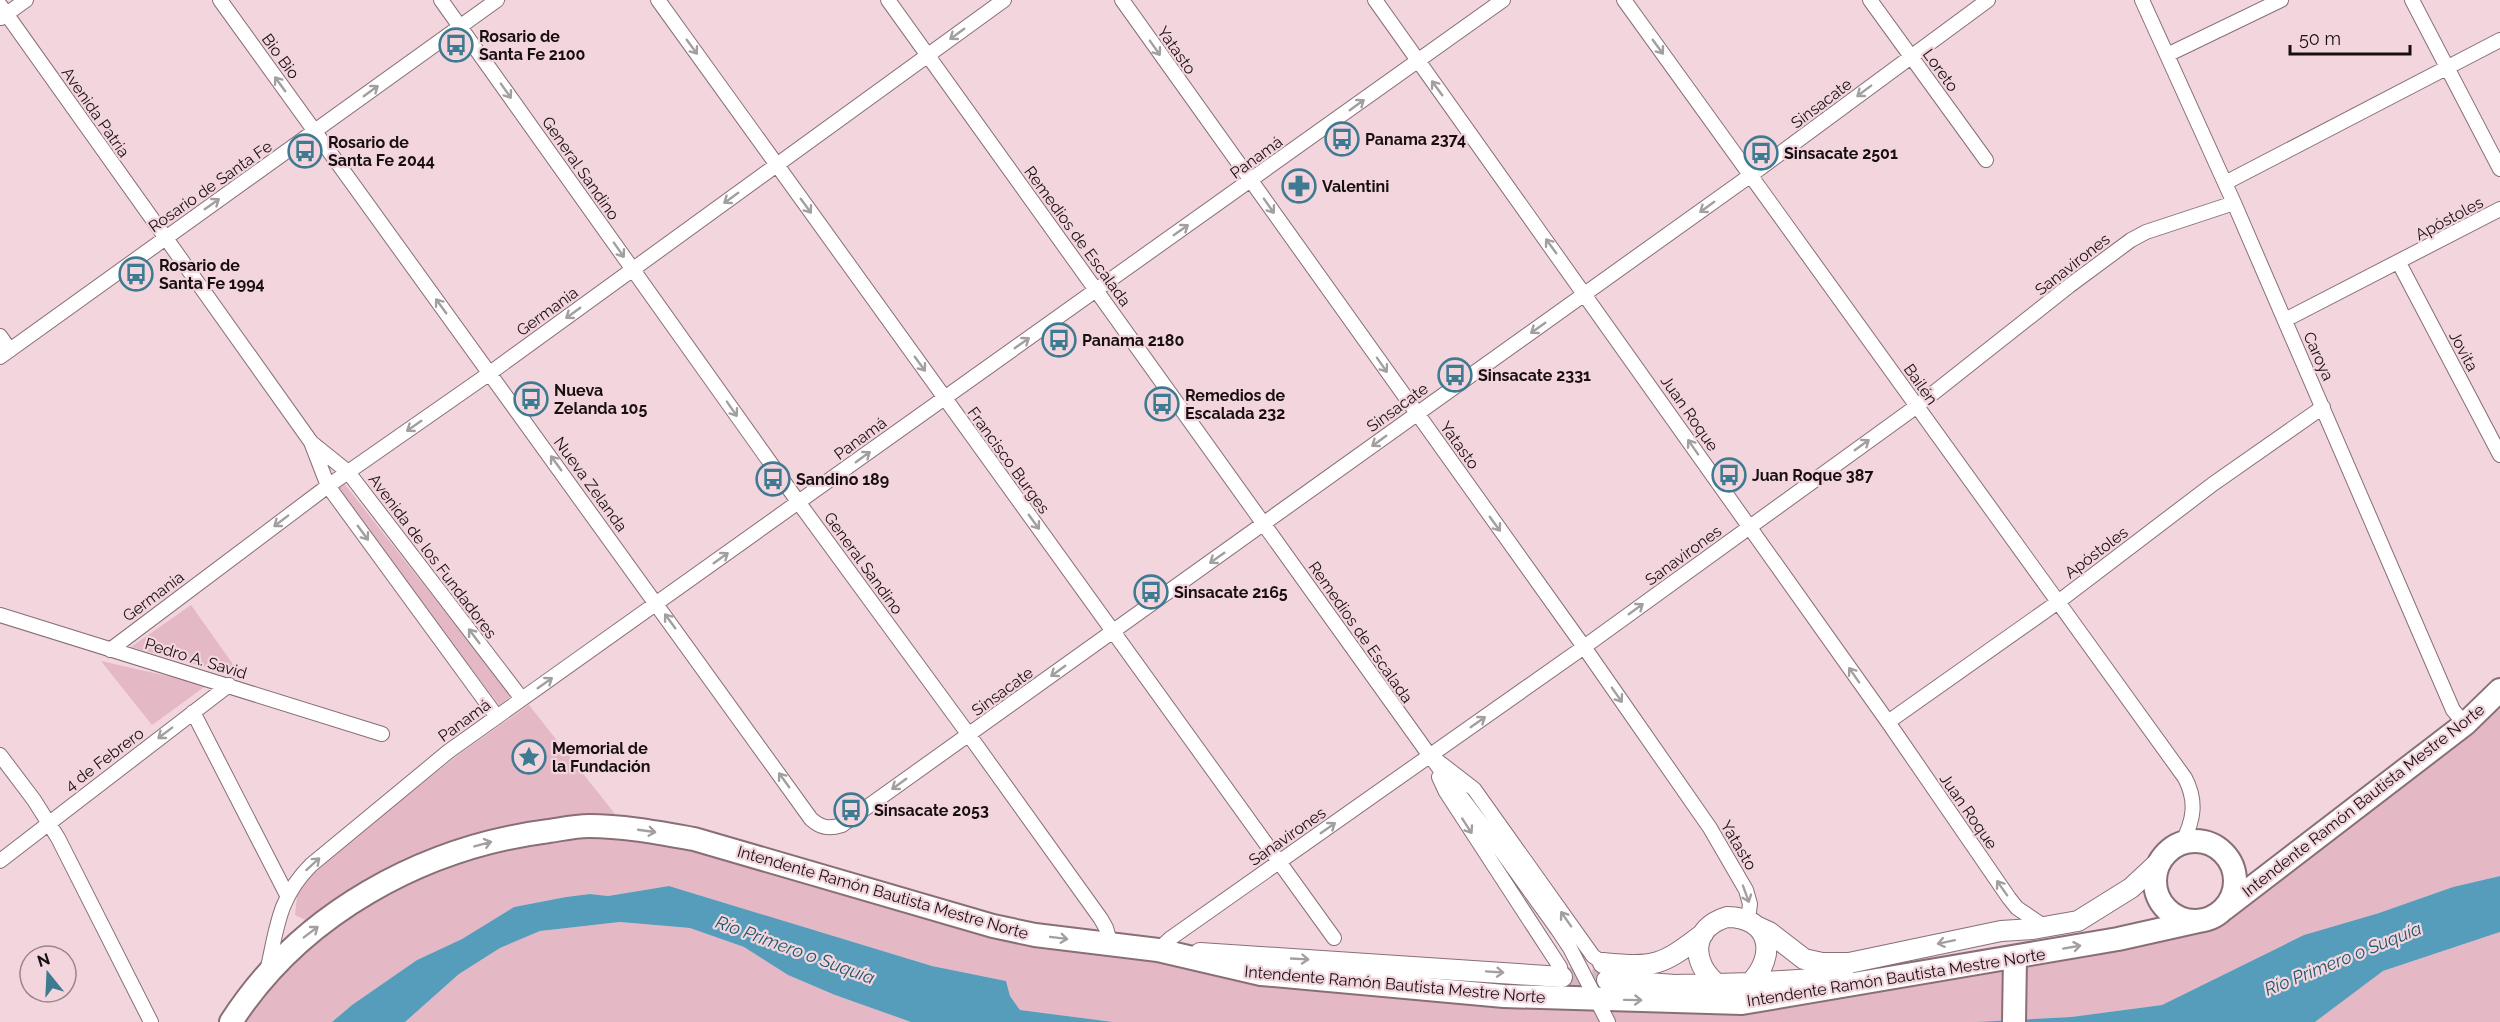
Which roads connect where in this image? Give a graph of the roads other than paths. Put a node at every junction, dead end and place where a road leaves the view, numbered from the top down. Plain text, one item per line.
1 (26, 0) edge
2 (220, 0) edge
3 (441, 0) edge
4 (497, 0) edge
5 (658, 0) edge
6 (888, 0) edge
7 (1004, 0) edge
8 (1122, 0) edge
9 (1375, 0) edge
10 (1503, 0) edge
11 (1624, 0) edge
12 (1870, 0) edge
13 (1988, 0) edge
14 (2142, 0) edge
15 (2281, 0) edge
16 (2412, 0) edge
17 (2, 12) edge
18 (460, 27) junction
19 (2500, 40) edge
20 (2167, 55) junction
21 (928, 56) junction
22 (1911, 56) junction
23 (1418, 61) junction
24 (2447, 67) junction
25 (315, 131) junction
26 (1986, 160) dead end
27 (777, 165) junction
28 (2500, 169) edge
29 (1751, 176) junction
30 (1251, 181) junction
31 (2225, 183) junction
32 (2234, 203) junction
33 (2500, 209) edge
34 (165, 238) junction
35 (2399, 262) junction
36 (633, 270) junction
37 (1097, 290) junction
38 (1585, 294) junction
39 (2285, 320) junction
40 (0, 336) edge
41 (5, 353) edge
42 (490, 373) junction
43 (945, 398) junction
44 (1917, 406) junction
45 (2323, 407) junction
46 (1416, 413) junction
47 (310, 442) junction
48 (2500, 455) edge
49 (348, 472) junction
50 (328, 486) junction
51 (799, 503) junction
52 (1264, 524) junction
53 (1750, 527) junction
54 (2058, 602) junction
55 (657, 604) junction
56 (0, 615) edge
57 (1113, 632) junction
58 (1584, 647) junction
59 (110, 650) junction
60 (229, 685) junction
61 (2500, 690) edge
62 (522, 699) junction
63 (193, 712) junction
64 (497, 717) junction
65 (1888, 722) junction
66 (2465, 724) junction
67 (382, 734) dead end
68 (969, 735) junction
69 (0, 756) edge
70 (1430, 756) junction
71 (49, 822) junction
72 (820, 826) joint
73 (2182, 843) junction
74 (0, 861) edge
75 (1280, 861) junction
76 (2160, 861) junction
77 (287, 895) junction
78 (2224, 909) junction
79 (2204, 920) junction
80 (1752, 923) junction
81 (2045, 927) junction
82 (1703, 934) junction
83 (1334, 938) dead end
84 (1110, 945) junction
85 (1158, 951) junction
86 (2015, 957) junction
87 (267, 972) junction
88 (1927, 972) junction
89 (1562, 977) joint
90 (1750, 982) junction
91 (1717, 984) junction
92 (1602, 988) junction
93 (151, 1022) edge
94 (231, 1022) edge
95 (1608, 1022) edge
96 (2014, 1022) edge

1 - 17 street
25 -> 2 street, Bio Bio
3 - 18 street, General Sandino
4 - 18 street, Rosario de Santa Fe
5 -> 27 street, Francisco Burges
6 - 21 street, Remedios de Escalada
7 -> 21 street, Germania
8 -> 30 street, Yatasto
9 - 23 street, Juan Roque
10 - 23 street, Panamá
11 -> 29 street, Bailén
12 - 22 street, Loreto
13 - 22 street, Sinsacate
14 - 20 street, Caroya
15 - 20 street
16 - 24 street
17 - 34 street, Avenida Patria
25 -> 18 street, Rosario de Santa Fe
18 -> 36 street, General Sandino
19 - 24 street
20 - 31 street, Caroya
21 - 27 street, Germania
21 - 37 street, Remedios de Escalada
22 - 26 street, Loreto
22 -> 29 street, Sinsacate
30 -> 23 street, Panamá
38 -> 23 street, Juan Roque
24 - 28 street
24 - 31 street
34 -> 25 street, Rosario de Santa Fe
42 -> 25 street, Nueva Zelanda
27 -> 36 street, Germania
27 -> 43 street, Francisco Burges
29 -> 38 street, Sinsacate
29 - 44 street, Bailén
37 -> 30 street, Panamá
30 -> 46 street, Yatasto
31 - 32 street, Caroya
32 - 39 street, Caroya
32 - 44 street, Sanavirones
33 - 35 street, Apóstoles
34 - 41 street, Rosario de Santa Fe
34 - 47 street, Avenida de los Fundadores
35 - 39 street, Apóstoles
35 - 48 street, Jovita
36 -> 42 street, Germania
36 -> 51 street, General Sandino
43 -> 37 street, Panamá
37 - 52 street, Remedios de Escalada
38 -> 46 street, Sinsacate
53 -> 38 street, Juan Roque
39 - 45 street, Caroya
40 - 41 street
42 -> 49 street, Germania
55 -> 42 street, Nueva Zelanda
51 -> 43 street, Panamá
43 -> 57 street, Francisco Burges
53 -> 44 street, Sanavirones
44 - 54 street, Bailén
45 - 54 street, Apóstoles
45 - 66 street, Caroya
46 -> 52 street, Sinsacate
46 -> 58 street, Yatasto
47 - 49 street, Avenida de los Fundadores
47 - 50 street, Avenida de los Fundadores
49 - 50 street, Germania
62 -> 49 street, Avenida de los Fundadores
50 -> 59 street, Germania
50 -> 64 street, Avenida de los Fundadores
55 -> 51 street, Panamá
51 - 68 street, General Sandino
52 -> 57 street, Sinsacate
52 - 70 street, Remedios de Escalada
58 -> 53 street, Sanavirones
65 -> 53 street, Juan Roque
54 - 65 street, Apóstoles
54 - 73 street, Bailén
62 -> 55 street, Panamá
72 -> 55 street, Nueva Zelanda
56 - 59 street, Pedro A. Savid
57 -> 68 street, Sinsacate
57 - 75 street, Francisco Burges
70 -> 58 street, Sanavirones
58 -> 80 street, Yatasto
59 - 60 street, Pedro A. Savid
60 - 63 street, 4 de Febrero
60 - 67 street, Pedro A. Savid
61 - 66 main road, Intendente Ramón Bautista Mestre Norte
62 - 64 street, Panamá
63 -> 71 street, 4 de Febrero
63 - 77 street
77 -> 64 street, Panamá
81 -> 65 street, Juan Roque
66 - 78 main road, Intendente Ramón Bautista Mestre Norte
68 -> 72 street, Sinsacate
68 - 84 street, General Sandino
69 - 71 street
75 -> 70 street, Sanavirones
70 -> 89 street, Remedios de Escalada
70 - 92 street, Remedios de Escalada
92 -> 70 street, Remedios de Escalada
71 - 74 street, 4 de Febrero
71 - 93 street
73 - 76 main road
73 - 78 main road
75 - 83 street, Francisco Burges
75 - 85 street, Sanavirones
76 - 79 main road
76 - 81 street
77 - 87 street, Panamá
78 - 79 main road
86 -> 79 main road, Intendente Ramón Bautista Mestre Norte
81 -> 80 street
80 - 82 street
80 - 90 street
82 - 91 street
82 - 92 street
84 - 85 main road, Intendente Ramón Bautista Mestre Norte
87 -> 84 main road, Intendente Ramón Bautista Mestre Norte
85 -> 89 street
85 - 92 main road, Intendente Ramón Bautista Mestre Norte
86 - 88 main road, Intendente Ramón Bautista Mestre Norte
86 - 96 main road
87 - 94 main road, Intendente Ramón Bautista Mestre Norte
88 - 90 street
92 -> 88 main road, Intendente Ramón Bautista Mestre Norte
90 - 91 street
91 - 92 street
92 - 95 street

